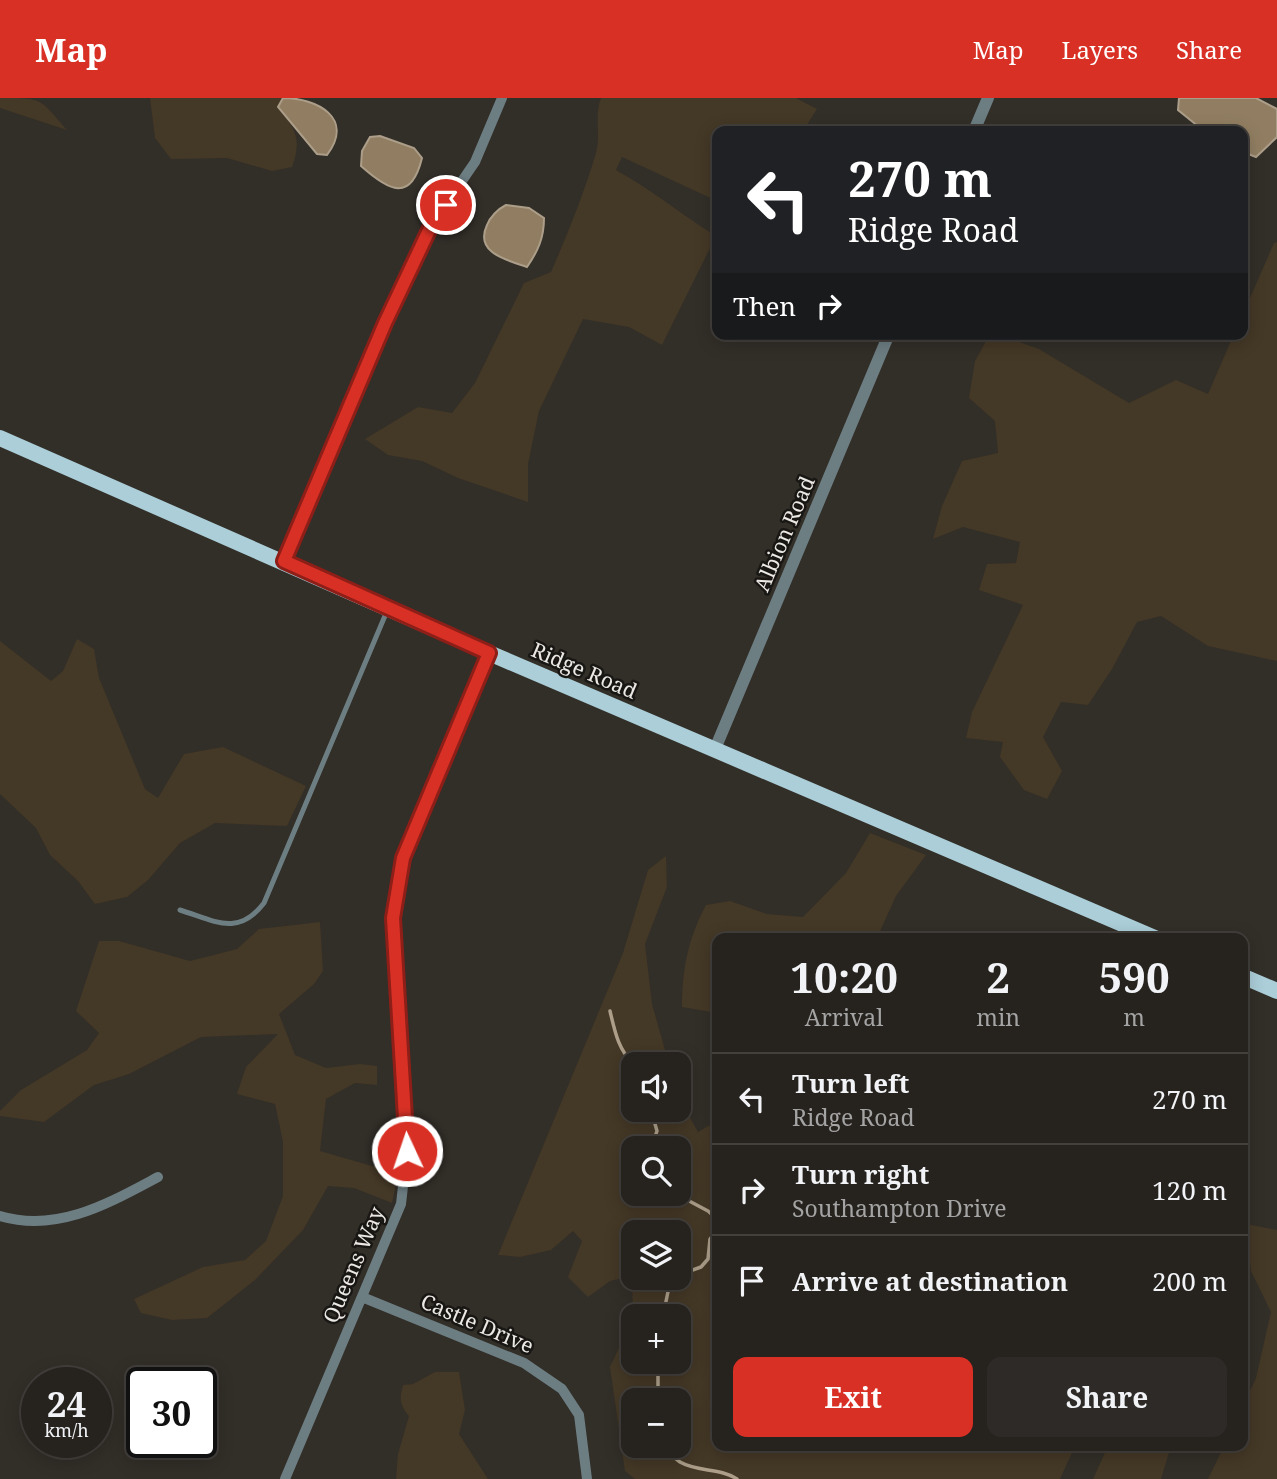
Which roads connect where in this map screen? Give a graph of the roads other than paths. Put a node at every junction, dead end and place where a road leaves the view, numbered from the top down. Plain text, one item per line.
1 (502, 98) edge
2 (988, 98) edge
3 (976, 126) edge
4 (886, 340) edge
5 (0, 438) edge
6 (284, 561) junction
7 (388, 608) junction
8 (489, 653) junction
9 (715, 749) junction
10 (180, 911) dead end
11 (1143, 933) edge
12 (1248, 979) edge
13 (1277, 991) edge
14 (158, 1177) dead end
15 (0, 1216) edge
16 (362, 1297) junction
17 (285, 1479) edge
18 (587, 1479) edge

1 - 6 street
2 - 3 street
4 - 9 street, Albion Road
5 - 6 main road, Ridge Road
6 - 7 main road, Ridge Road
7 - 8 main road, Ridge Road
7 - 10 lane
8 - 9 main road, Ridge Road
8 - 16 street, Queens Way
9 - 11 main road, Ridge Road
12 - 13 main road
14 - 15 street
16 - 17 street, Queens Way
16 - 18 street, Castle Drive

